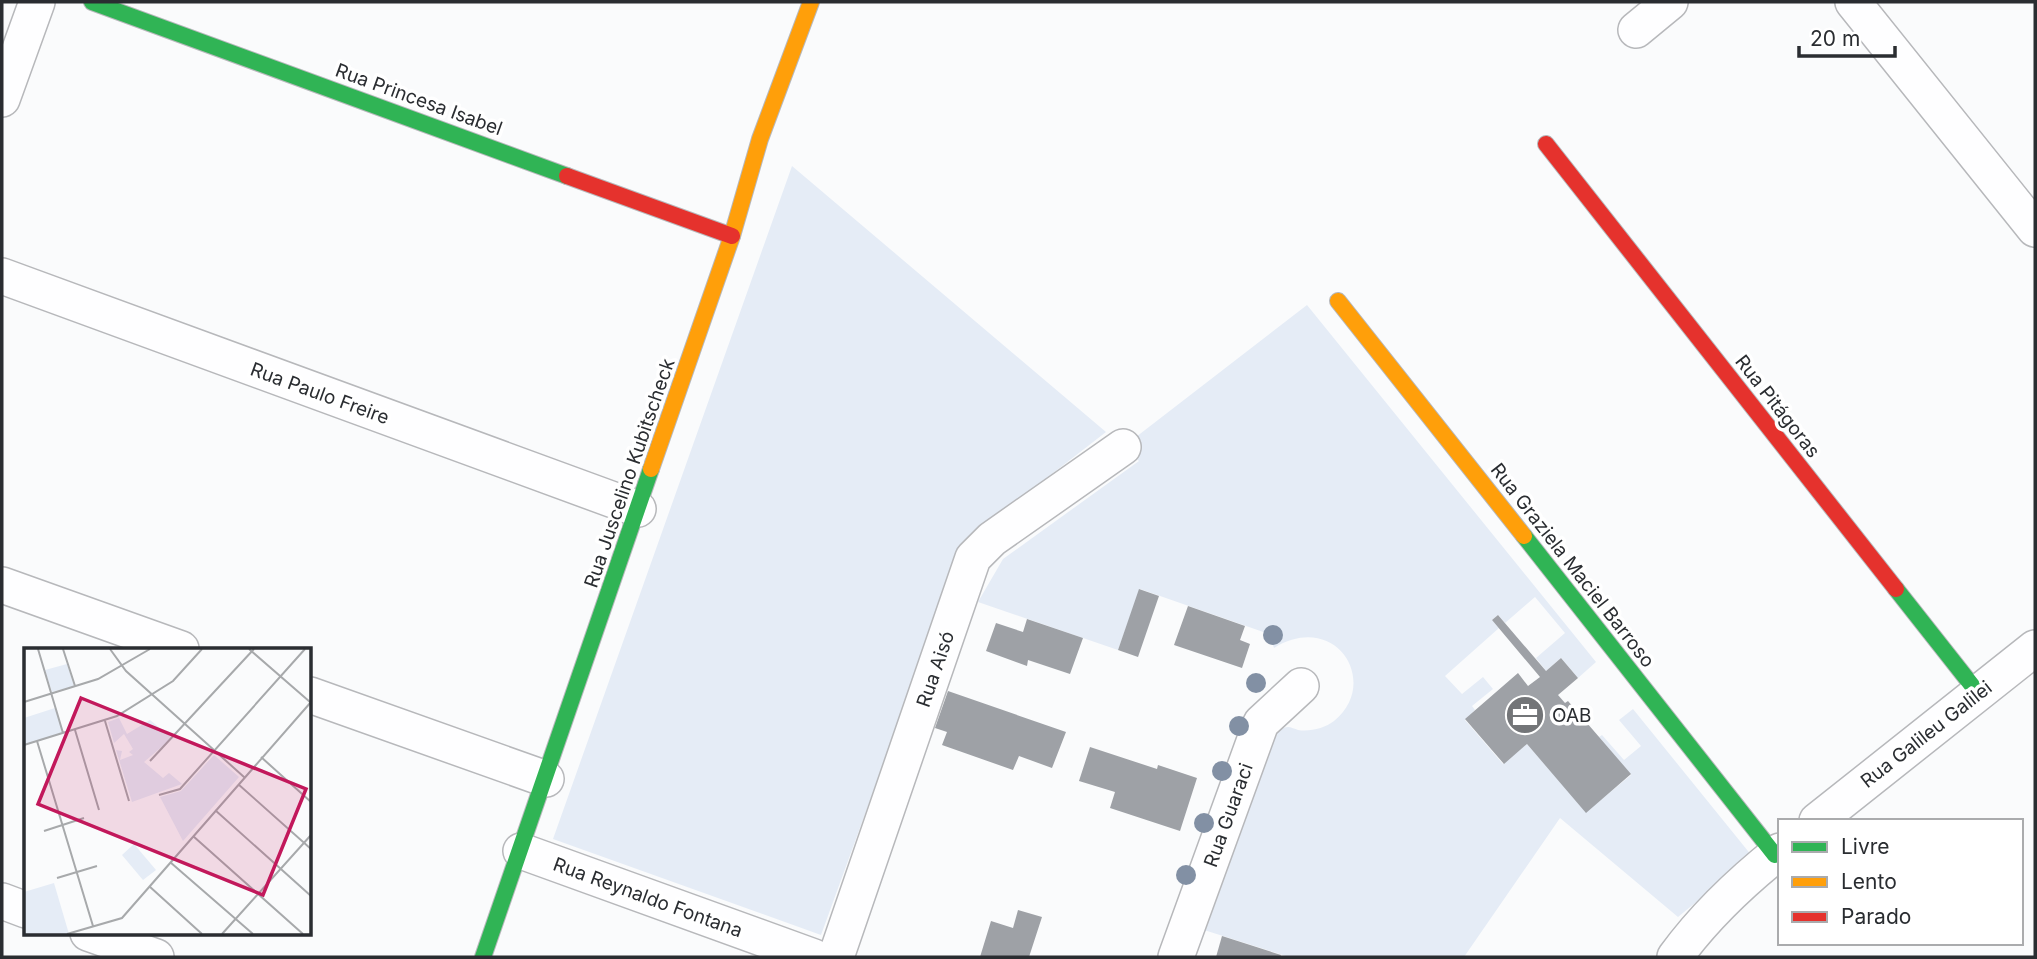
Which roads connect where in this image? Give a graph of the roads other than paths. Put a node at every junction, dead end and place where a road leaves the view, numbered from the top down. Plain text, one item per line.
1 (37, 2) edge
2 (92, 2) edge
3 (811, 2) edge
4 (1670, 2) edge
5 (1853, 2) edge
6 (1636, 30) dead end
7 (2, 99) edge
8 (1546, 144) dead end
9 (2035, 229) edge
10 (732, 236) junction
11 (2, 276) edge
12 (1338, 301) dead end
13 (1124, 447) dead end
14 (638, 509) junction
15 (2, 585) edge
16 (178, 648) edge
17 (2035, 648) edge
18 (1301, 686) dead end
19 (1978, 693) junction
20 (312, 696) edge
21 (546, 779) junction
22 (1820, 819) edge
23 (521, 851) junction
24 (1777, 853) edge
25 (2, 901) edge
26 (24, 909) edge
27 (91, 934) edge
28 (1684, 944) edge
29 (156, 957) edge
30 (483, 957) edge
31 (814, 957) edge
32 (836, 957) edge
33 (1176, 957) edge

1 - 7 street
2 - 10 street, Rua Princesa Isabel
3 - 10 street, Rua Juscelino Kubitscheck
4 - 6 street
5 - 9 street
8 - 19 street, Rua Pitágoras
10 - 14 street, Rua Juscelino Kubitscheck
11 - 14 street, Rua Paulo Freire
12 - 24 street, Rua Graziela Maciel Barroso
13 - 32 street, Rua Aisó
14 - 21 street, Rua Juscelino Kubitscheck
15 - 16 street
17 - 19 street, Rua Galileu Galilei
18 - 33 street, Rua Guaraci
19 - 22 street, Rua Galileu Galilei
20 - 21 street
21 - 23 street, Rua Juscelino Kubitscheck
23 - 30 street, Rua Juscelino Kubitscheck
23 - 31 street, Rua Reynaldo Fontana
24 - 28 street
25 - 26 street
27 - 29 street

